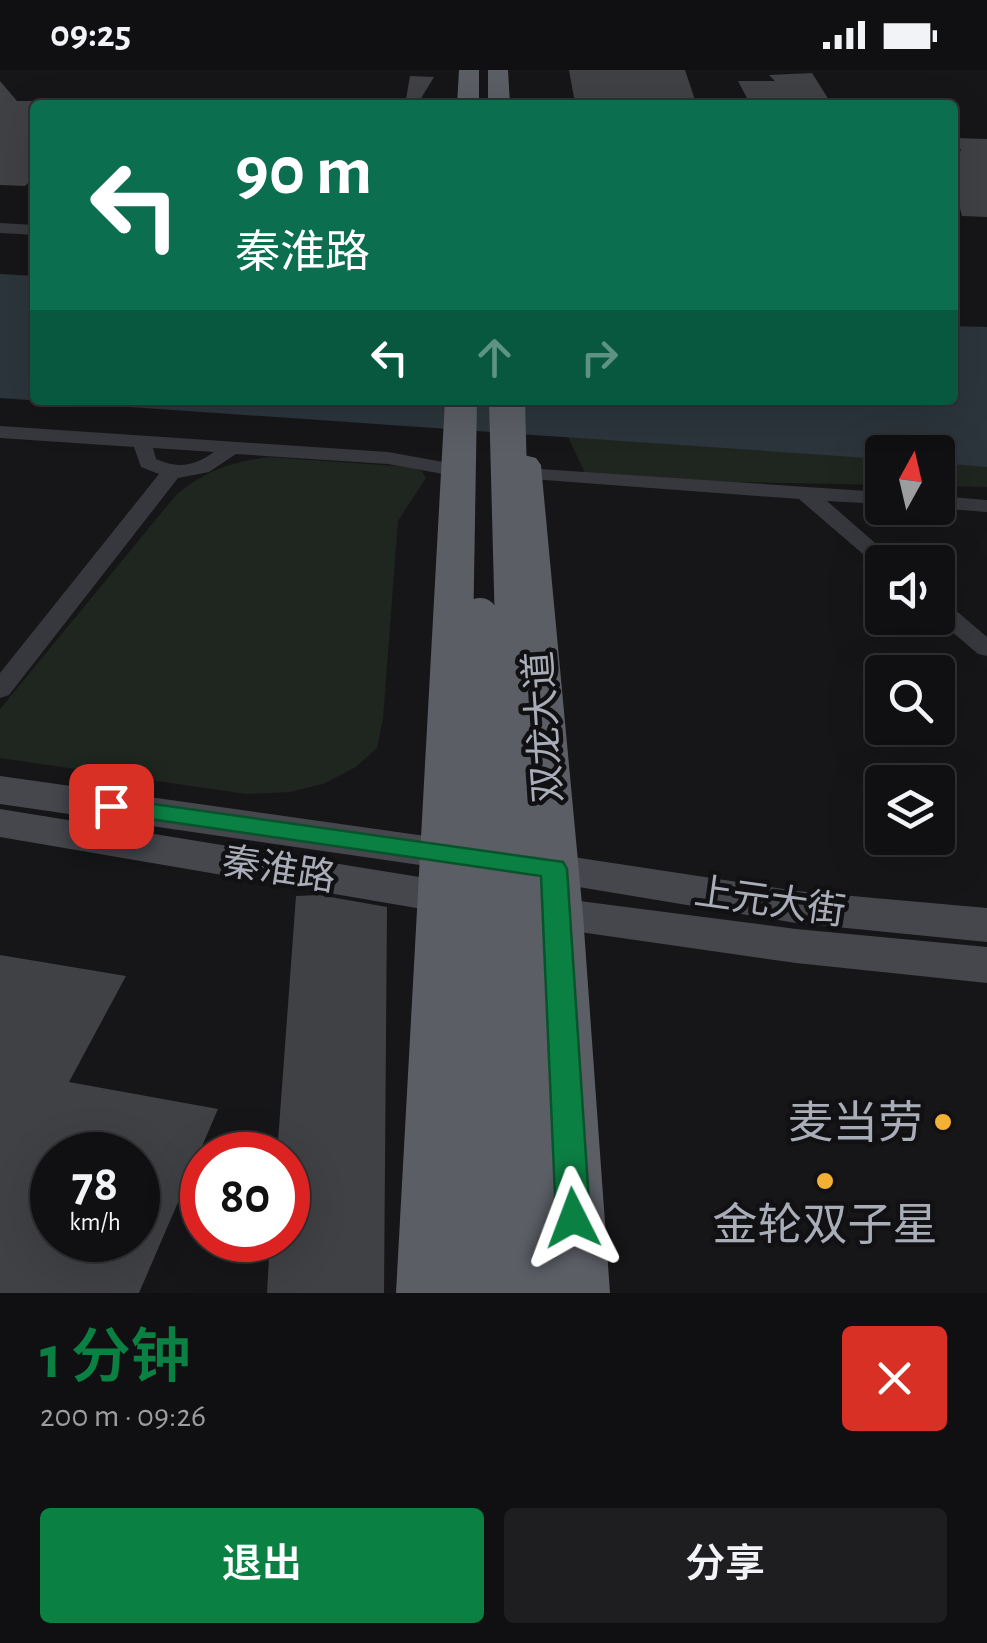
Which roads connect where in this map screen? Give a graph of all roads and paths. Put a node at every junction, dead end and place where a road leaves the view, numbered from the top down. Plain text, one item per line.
1 (469, 70) edge
2 (482, 70) edge
3 (498, 70) edge
4 (516, 70) edge
5 (468, 100) edge
6 (482, 100) edge
7 (499, 100) edge
8 (516, 100) edge
9 (0, 228) edge
10 (30, 230) edge
11 (462, 405) edge
12 (483, 405) edge
13 (507, 405) edge
14 (522, 405) edge
15 (0, 432) edge
16 (144, 442) junction
17 (230, 448) junction
18 (460, 466) junction
19 (524, 468) junction
20 (172, 472) junction
21 (802, 492) junction
22 (865, 497) edge
23 (955, 503) edge
24 (987, 506) edge
25 (866, 545) edge
26 (955, 621) edge
27 (987, 649) edge
28 (0, 690) edge
29 (0, 790) edge
30 (0, 823) edge
31 (443, 875) junction
32 (555, 892) junction
33 (987, 925) edge
34 (987, 965) edge
35 (430, 1293) edge
36 (486, 1293) edge
37 (535, 1293) edge
38 (577, 1293) edge

1 - 5 highway
2 - 6 highway
3 - 7 highway
4 - 8 highway
9 - 10 street
11 - 18 highway
12 - 36 highway, bridge
13 - 37 highway, bridge
14 - 19 highway, 双龙大道
15 - 16 street
16 - 17 street
16 - 20 street
17 - 18 street
17 - 20 street
18 - 31 highway
19 - 21 street
19 - 32 highway, 双龙大道
20 - 28 street
21 - 22 street
21 - 25 street
23 - 24 street
26 - 27 street
29 - 31 main road, 秦淮路
30 - 31 main road, 秦淮路
31 - 32 main road, 秦淮路
31 - 35 highway
32 - 33 main road, 上元大街
32 - 34 main road, 上元大街
32 - 38 highway, 双龙大道

